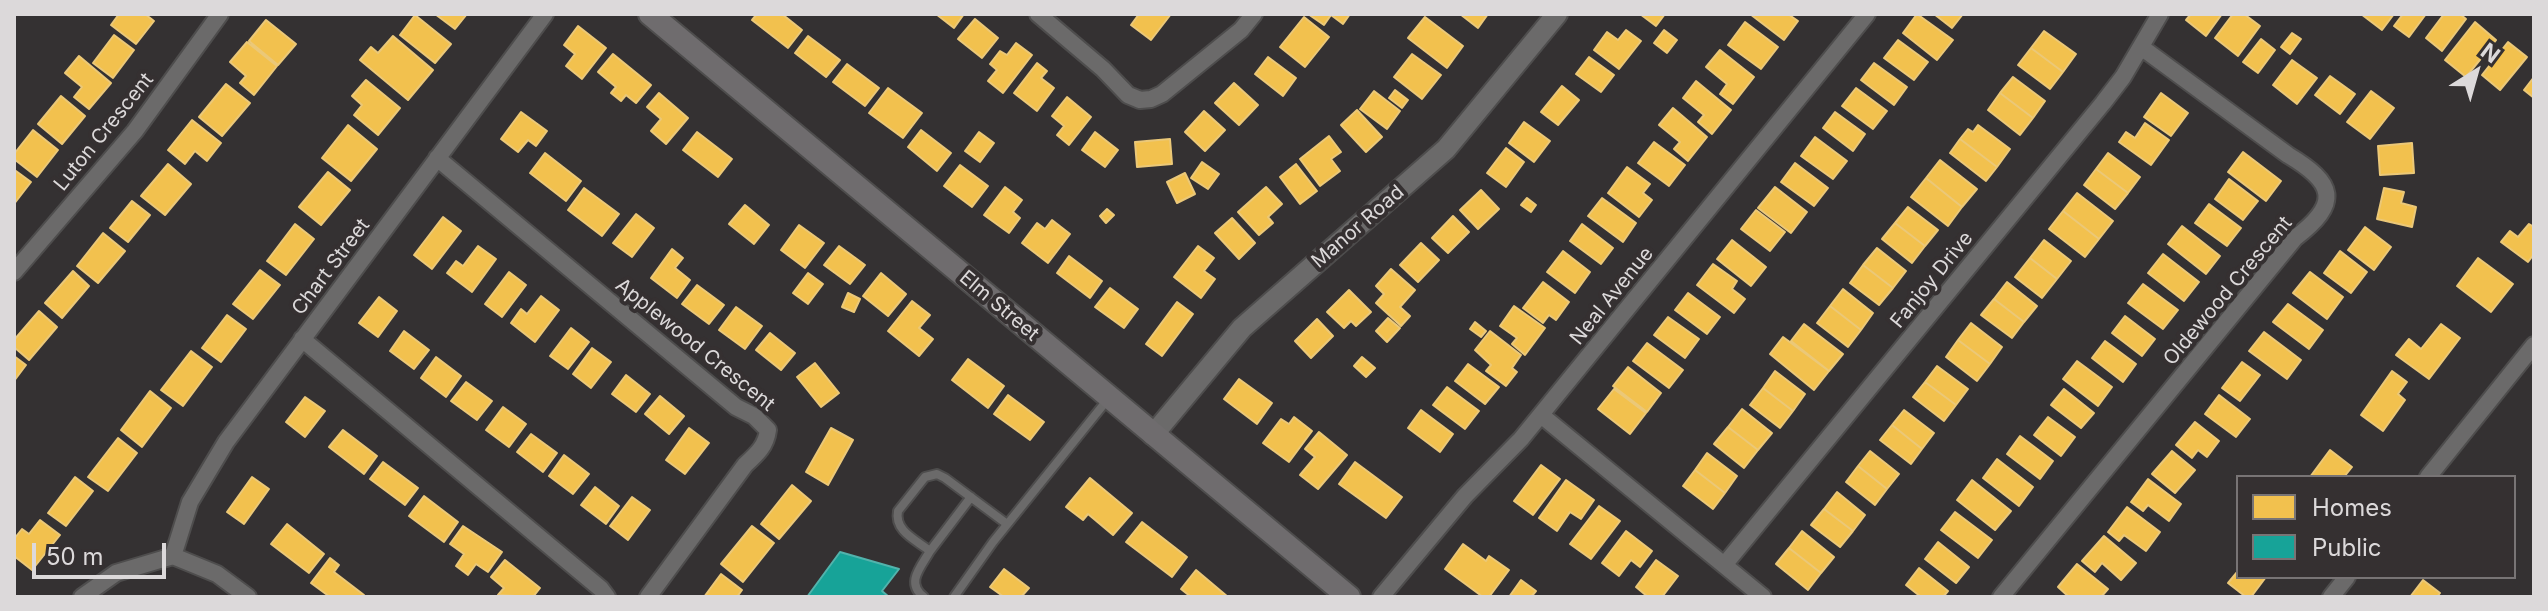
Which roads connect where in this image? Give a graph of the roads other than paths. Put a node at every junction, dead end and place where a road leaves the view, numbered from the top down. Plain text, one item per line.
1 (198, 14) edge
2 (545, 14) edge
3 (650, 14) edge
4 (1038, 14) edge
5 (1254, 14) edge
6 (1557, 14) edge
7 (1867, 14) edge
8 (2160, 14) edge
9 (216, 20) edge
10 (2141, 47) junction
11 (437, 158) junction
12 (14, 272) edge
13 (302, 339) junction
14 (2534, 345) edge
15 (1109, 398) junction
16 (1541, 415) junction
17 (1153, 435) junction
18 (2430, 475) edge
19 (971, 497) junction
20 (1007, 524) junction
21 (930, 551) junction
22 (173, 556) junction
23 (1725, 564) junction
24 (2345, 579) edge
25 (82, 597) edge
26 (248, 597) edge
27 (607, 597) edge
28 (648, 597) edge
29 (924, 597) edge
30 (954, 597) edge
31 (1349, 597) edge
32 (1381, 597) edge
33 (1763, 597) edge
34 (2001, 597) edge
35 (2331, 597) edge

1 - 9 street
2 - 11 street, Chart Street
3 - 15 main road, Elm Street
4 - 5 street
6 - 17 street, Manor Road
7 - 16 street, Neal Avenue
8 - 10 street, Fanjoy Drive
9 - 12 street, Luton Crescent
10 - 23 street, Fanjoy Drive
10 - 34 street, Oldewood Crescent
11 - 13 street, Chart Street
11 - 28 street, Applewood Crescent
13 - 22 street, Chart Street
13 - 27 street
14 - 18 street
15 - 17 main road, Elm Street
15 - 20 lane
16 - 23 street
16 - 32 street, Neal Avenue
17 - 31 main road, Elm Street
19 - 20 lane
19 - 21 lane
19 - 21 lane
20 - 30 lane
21 - 29 lane
22 - 25 street
22 - 26 street
23 - 33 street
24 - 35 street

